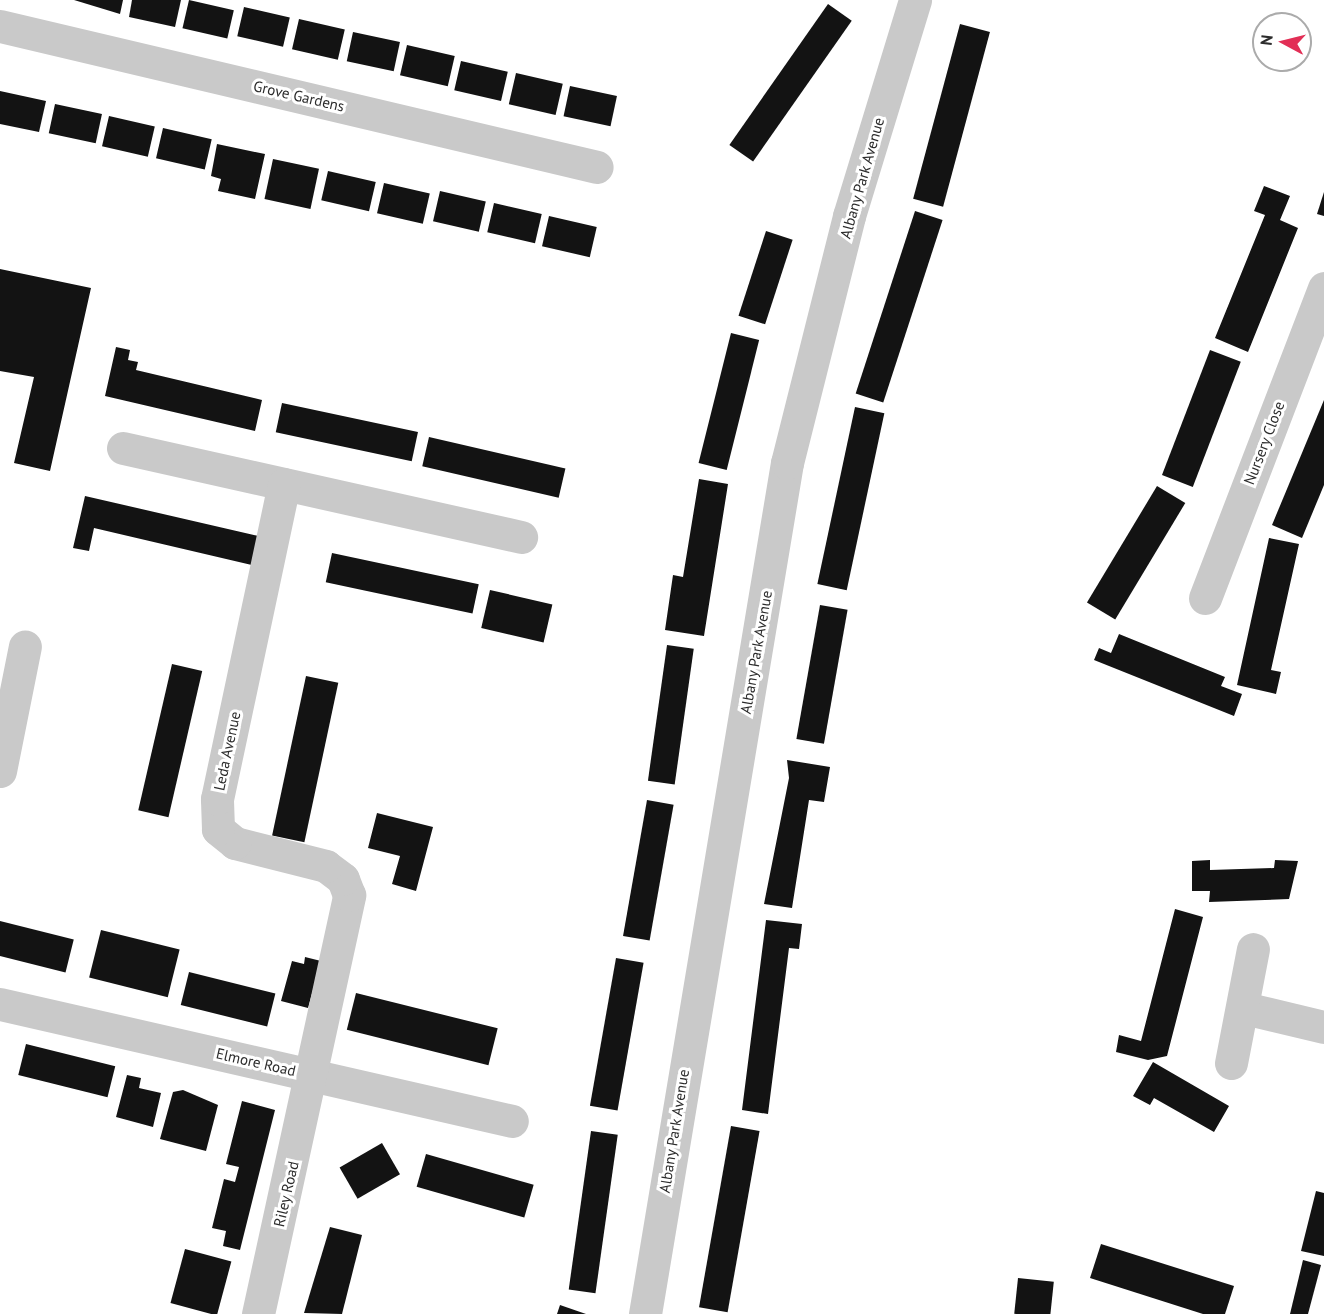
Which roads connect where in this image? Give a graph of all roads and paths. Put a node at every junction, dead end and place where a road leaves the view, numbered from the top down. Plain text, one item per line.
1 (915, 0) edge
2 (0, 26) edge
3 (597, 167) dead end
4 (1324, 288) edge
5 (123, 448) dead end
6 (284, 484) junction
7 (522, 537) dead end
8 (1205, 598) dead end
9 (25, 646) dead end
10 (0, 771) edge
11 (1253, 949) dead end
12 (0, 1004) edge
13 (1244, 1008) junction
14 (1324, 1027) edge
15 (1230, 1063) dead end
16 (311, 1074) junction
17 (512, 1121) dead end
18 (258, 1314) edge
19 (645, 1314) edge

1 - 19 street, Albany Park Avenue
2 - 3 street, Grove Gardens
4 - 8 street, Nursery Close
5 - 6 street
6 - 7 street
6 - 16 street, Leda Avenue
9 - 10 street
11 - 13 street
12 - 16 street, Elmore Road
13 - 14 street
13 - 15 street
16 - 17 street, Elmore Road
16 - 18 street, Riley Road

